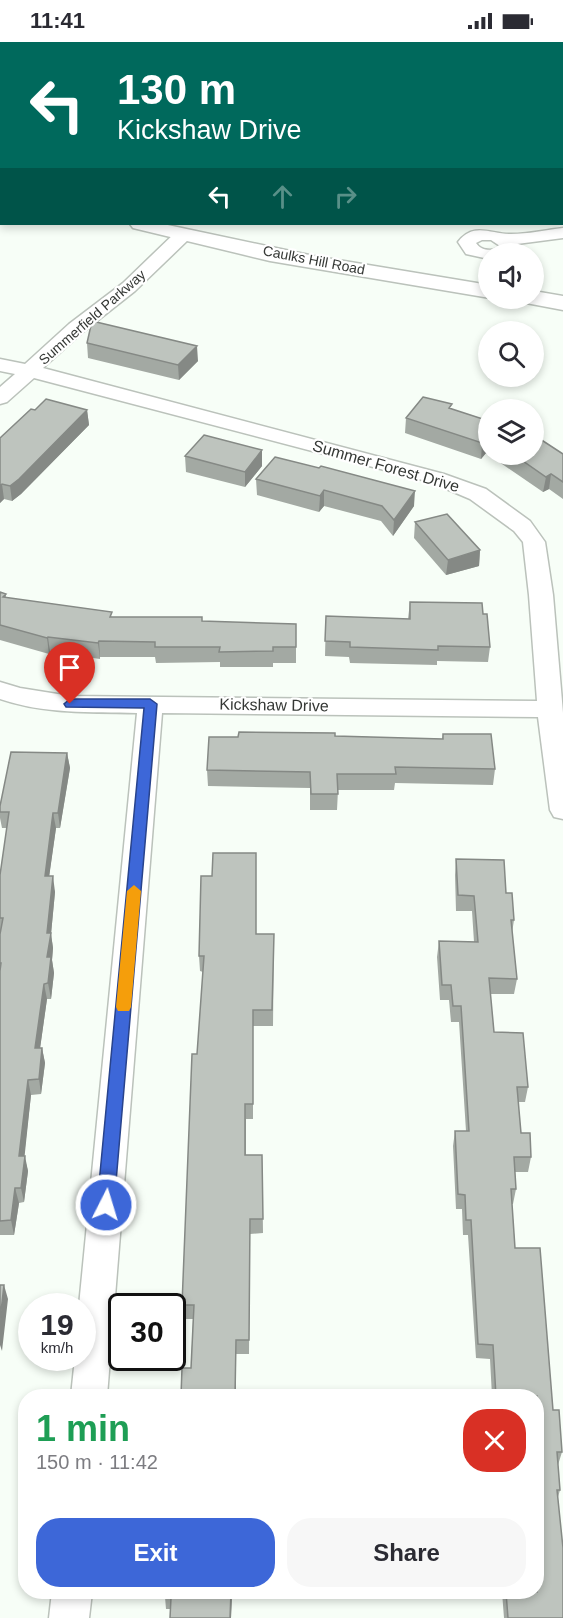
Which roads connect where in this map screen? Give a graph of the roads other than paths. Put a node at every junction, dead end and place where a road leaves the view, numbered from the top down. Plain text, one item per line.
1 (144, 225) edge
2 (563, 232) edge
3 (183, 235) junction
4 (497, 243) edge
5 (518, 243) edge
6 (478, 252) edge
7 (478, 289) edge
8 (544, 300) edge
9 (563, 303) edge
10 (0, 365) edge
11 (31, 371) junction
12 (0, 398) edge
13 (0, 690) edge
14 (150, 704) junction
15 (550, 709) junction
16 (563, 810) edge
17 (90, 1389) edge
18 (71, 1599) edge
19 (69, 1618) edge

1 - 3 main road, Caulks Hill Road
2 - 5 street
3 - 7 main road, Caulks Hill Road
3 - 11 street, Summerfield Parkway
4 - 6 street
8 - 9 main road
10 - 11 street, Summer Forest Drive
11 - 12 street, Summerfield Parkway
11 - 15 street, Summer Forest Drive
13 - 14 street, Kickshaw Drive
14 - 15 street, Kickshaw Drive
14 - 17 street
15 - 16 street, Summer Forest Drive
18 - 19 street

